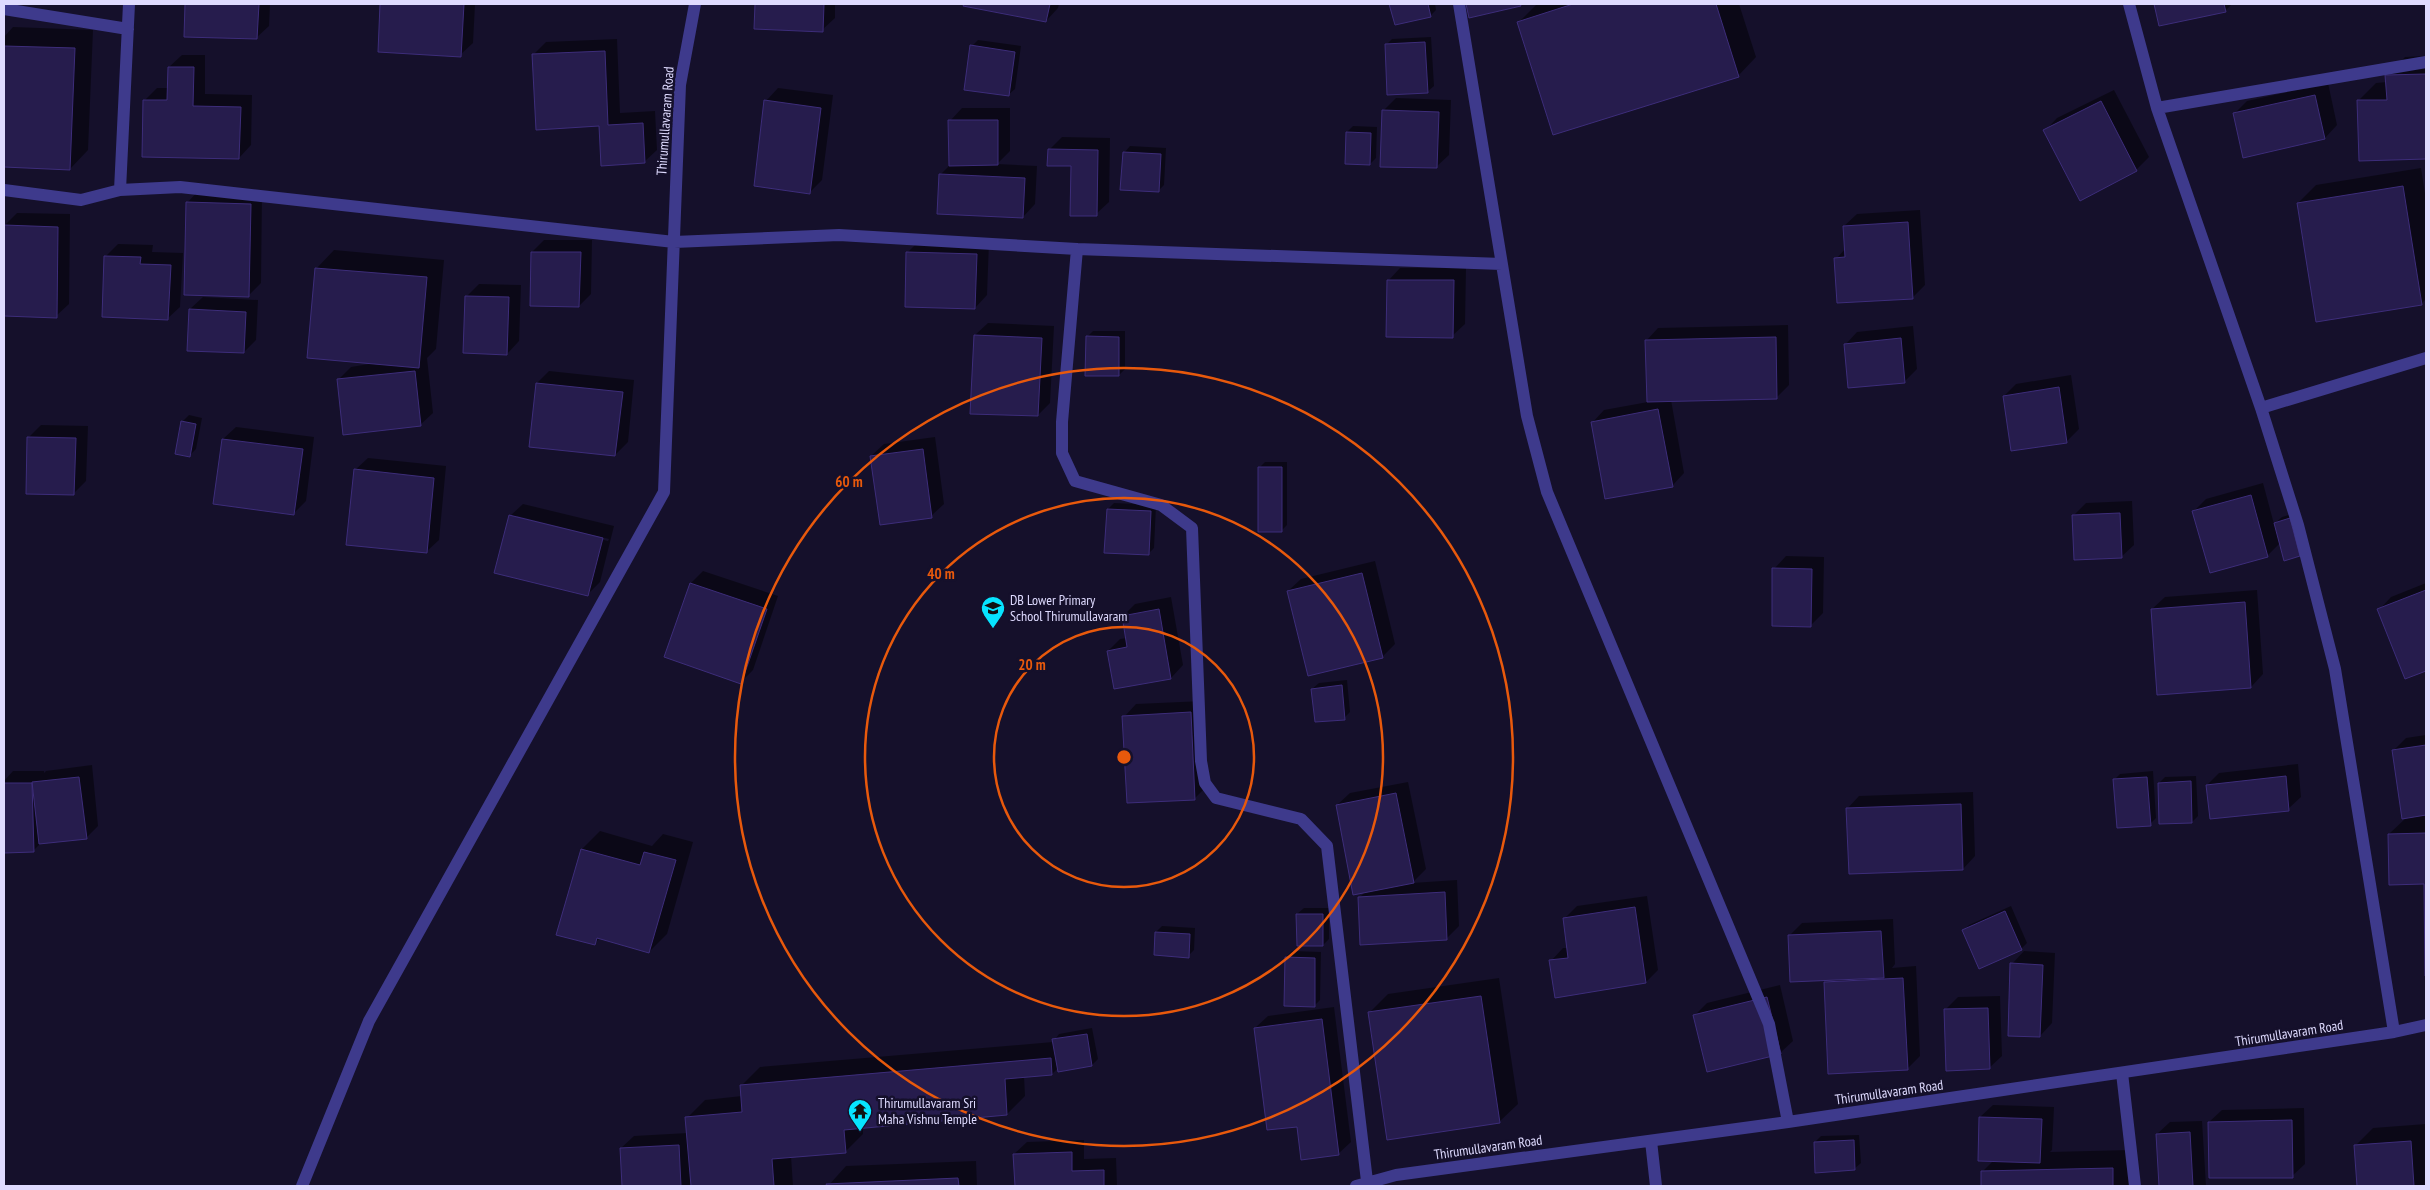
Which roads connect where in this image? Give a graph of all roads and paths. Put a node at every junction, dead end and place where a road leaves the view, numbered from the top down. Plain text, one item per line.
1 (130, 4) edge
2 (695, 4) edge
3 (1459, 4) edge
4 (2129, 4) edge
5 (4, 8) edge
6 (128, 29) junction
7 (2426, 62) edge
8 (2157, 108) junction
9 (4, 190) edge
10 (120, 190) junction
11 (674, 242) junction
12 (1077, 250) junction
13 (1502, 264) junction
14 (2426, 358) edge
15 (2261, 408) junction
16 (2426, 1025) edge
17 (2394, 1032) junction
18 (2122, 1073) junction
19 (1788, 1122) junction
20 (1651, 1141) junction
21 (1362, 1184) edge
22 (302, 1186) edge
23 (1656, 1186) edge
24 (2136, 1186) edge

1 - 6 street
2 - 11 street, Thirumullavaram Road
3 - 13 street
4 - 8 street
5 - 6 street
6 - 10 street
7 - 8 street
8 - 15 street
9 - 10 street
10 - 11 street
11 - 12 street
11 - 22 street, Thirumullavaram Road
12 - 13 street
12 - 21 street
13 - 19 street
14 - 15 street
15 - 17 street
16 - 17 street, Thirumullavaram Road
17 - 18 street, Thirumullavaram Road
18 - 19 street, Thirumullavaram Road
18 - 24 street
19 - 20 street, Thirumullavaram Road
20 - 21 street, Thirumullavaram Road
20 - 23 street

